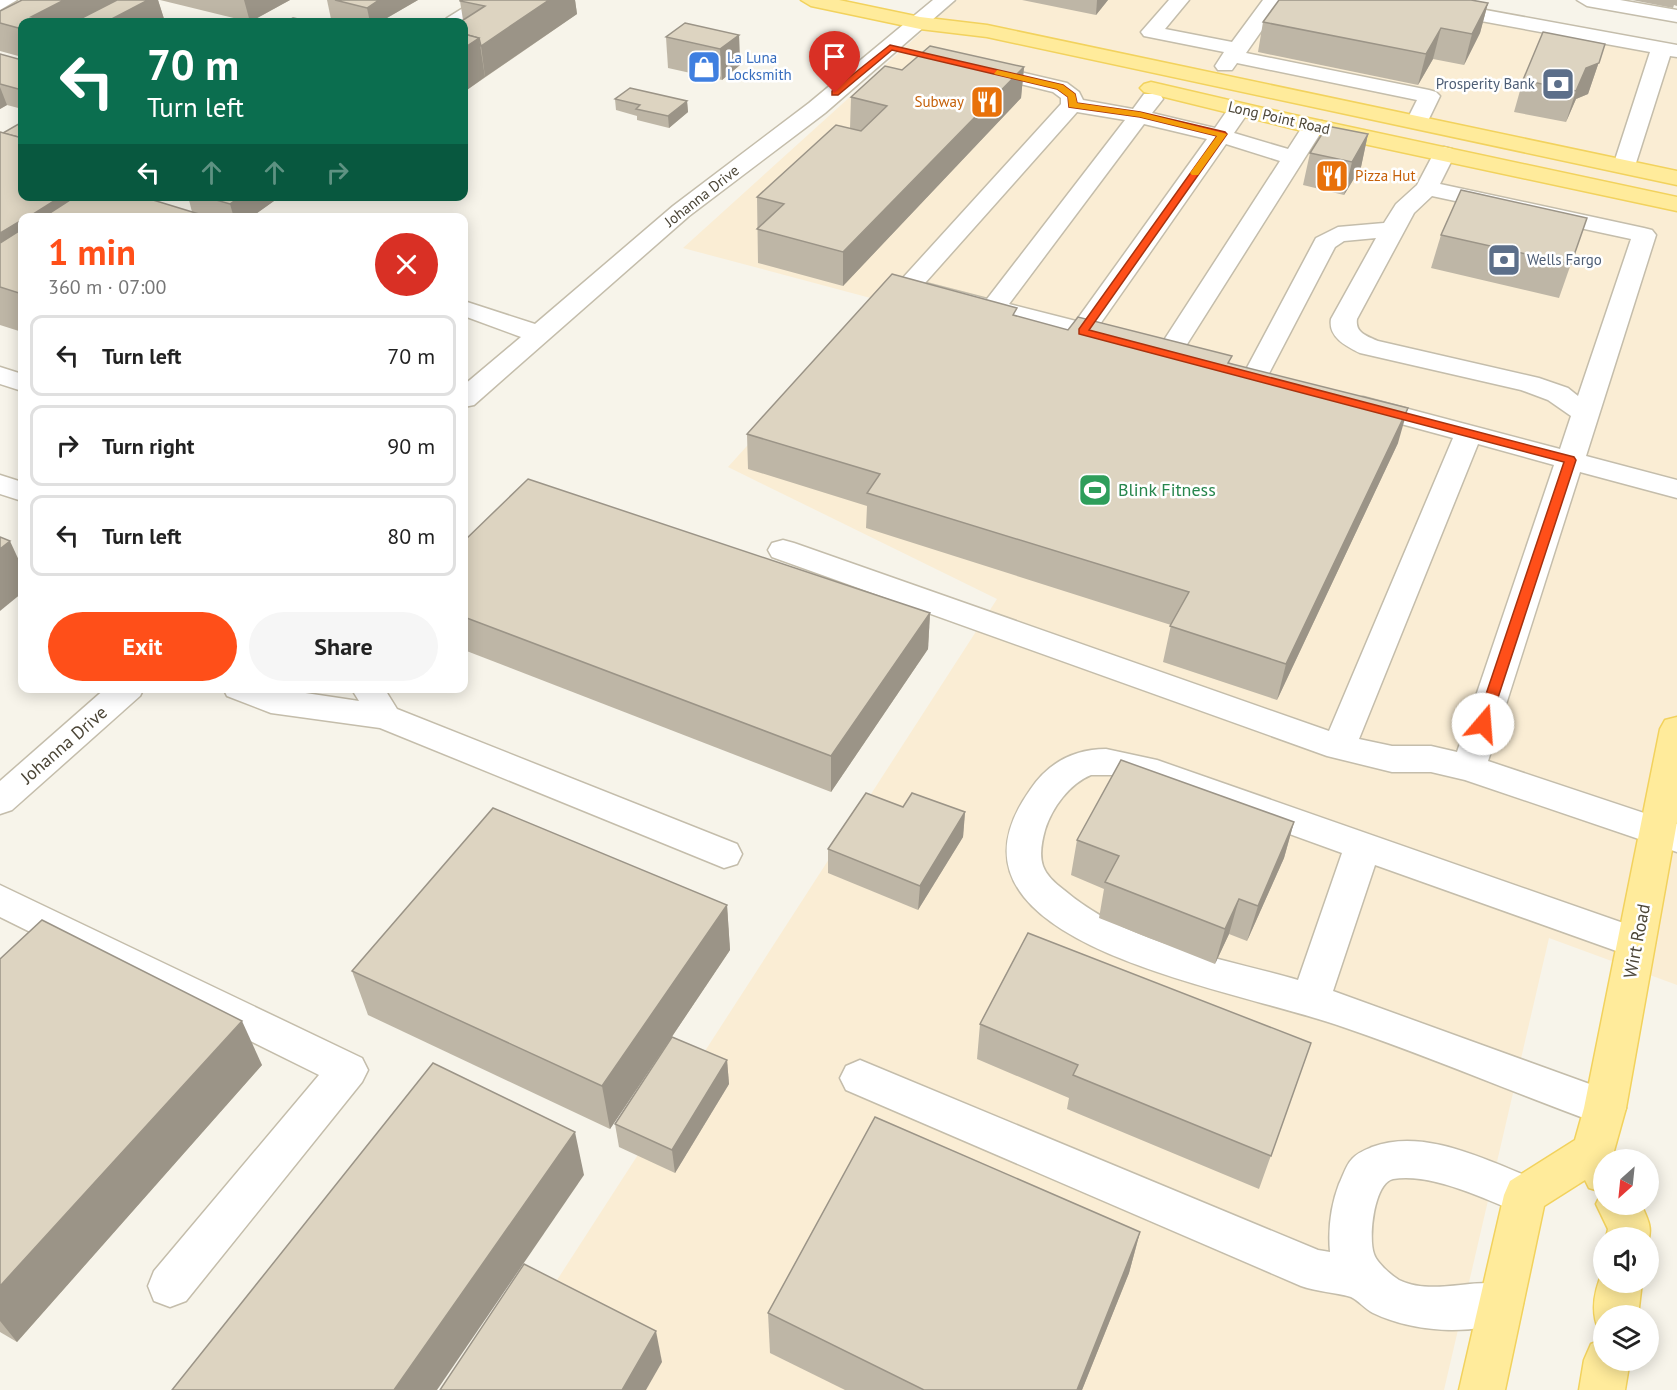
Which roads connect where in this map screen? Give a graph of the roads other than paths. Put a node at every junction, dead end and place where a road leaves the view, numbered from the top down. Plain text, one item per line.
1 (7, 0) edge
2 (490, 0) edge
3 (812, 0) edge
4 (945, 0) edge
5 (1179, 0) edge
6 (1273, 0) edge
7 (1399, 0) edge
8 (1587, 0) edge
9 (0, 3) edge
10 (1483, 7) edge
11 (1677, 16) edge
12 (461, 18) edge
13 (920, 23) junction
14 (1669, 49) edge
15 (1235, 53) junction
16 (958, 63) edge
17 (1215, 79) junction
18 (1068, 89) junction
19 (1159, 90) junction
20 (1240, 109) junction
21 (1140, 114) junction
22 (1417, 122) junction
23 (1314, 126) junction
24 (1222, 134) junction
25 (1444, 154) junction
26 (1294, 158) junction
27 (1624, 166) junction
28 (1677, 178) edge
29 (1427, 188) junction
30 (1677, 204) edge
31 (1393, 230) junction
32 (993, 308) junction
33 (468, 309) edge
34 (1083, 332) junction
35 (538, 334) junction
36 (0, 375) edge
37 (1255, 377) edge
38 (18, 382) edge
39 (468, 395) edge
40 (1345, 401) edge
41 (1585, 414) junction
42 (1469, 433) junction
43 (1570, 460) junction
44 (0, 484) edge
45 (1677, 489) edge
46 (18, 491) edge
47 (783, 550) dead end
48 (122, 693) edge
49 (251, 693) edge
50 (370, 693) edge
51 (386, 717) junction
52 (1677, 729) edge
53 (1339, 747) junction
54 (1469, 768) junction
55 (0, 801) edge
56 (1667, 835) edge
57 (1363, 846) junction
58 (724, 854) dead end
59 (6, 912) edge
60 (1636, 943) junction
61 (1311, 1000) junction
62 (860, 1078) dead end
63 (1605, 1108) junction
64 (1600, 1149) edge
65 (1593, 1165) edge
66 (1525, 1196) junction
67 (1365, 1278) junction
68 (170, 1286) dead end
69 (1501, 1303) junction
70 (1605, 1371) edge
71 (1482, 1390) edge
72 (1602, 1390) edge

1 - 9 street
2 - 12 street
3 - 13 main road, Long Point Road
4 - 13 street, Johanna Drive
5 - 15 street
6 - 15 street
7 - 10 street
8 - 11 street
10 - 14 street
13 - 17 main road, Long Point Road
13 - 19 main road, Long Point Road
13 - 35 street, Johanna Drive
14 - 27 street
15 - 17 street
15 - 22 street
16 - 18 street
17 - 22 main road, Long Point Road
18 - 21 street
18 - 32 street
19 - 20 main road, Long Point Road
19 - 21 street
20 - 23 main road, Long Point Road
20 - 24 street
21 - 24 street
21 - 32 street
22 - 27 main road, Long Point Road
23 - 25 main road, Long Point Road
23 - 26 street
24 - 26 street
24 - 34 street
25 - 29 street
25 - 30 main road, Long Point Road
26 - 34 street
27 - 28 main road, Long Point Road
29 - 31 street
29 - 41 street
31 - 37 street
31 - 41 street
32 - 34 street
33 - 35 street
35 - 39 street, Johanna Drive
36 - 38 street
40 - 42 street
41 - 43 street
42 - 43 street
42 - 53 street
43 - 45 street
43 - 54 street
44 - 46 street
47 - 53 street
48 - 55 street, Johanna Drive
49 - 51 street
50 - 51 street
51 - 58 street
52 - 56 main road, Wirt Road
53 - 54 street
54 - 56 street
56 - 60 main road, Wirt Road
57 - 60 street
57 - 61 street
57 - 61 street
59 - 68 street
60 - 63 main road, Wirt Road
61 - 63 street
62 - 67 street
63 - 64 main road, Wirt Road
65 - 66 main road, Wirt Road
66 - 67 street
66 - 69 main road
67 - 69 street
69 - 71 main road
70 - 72 main road

